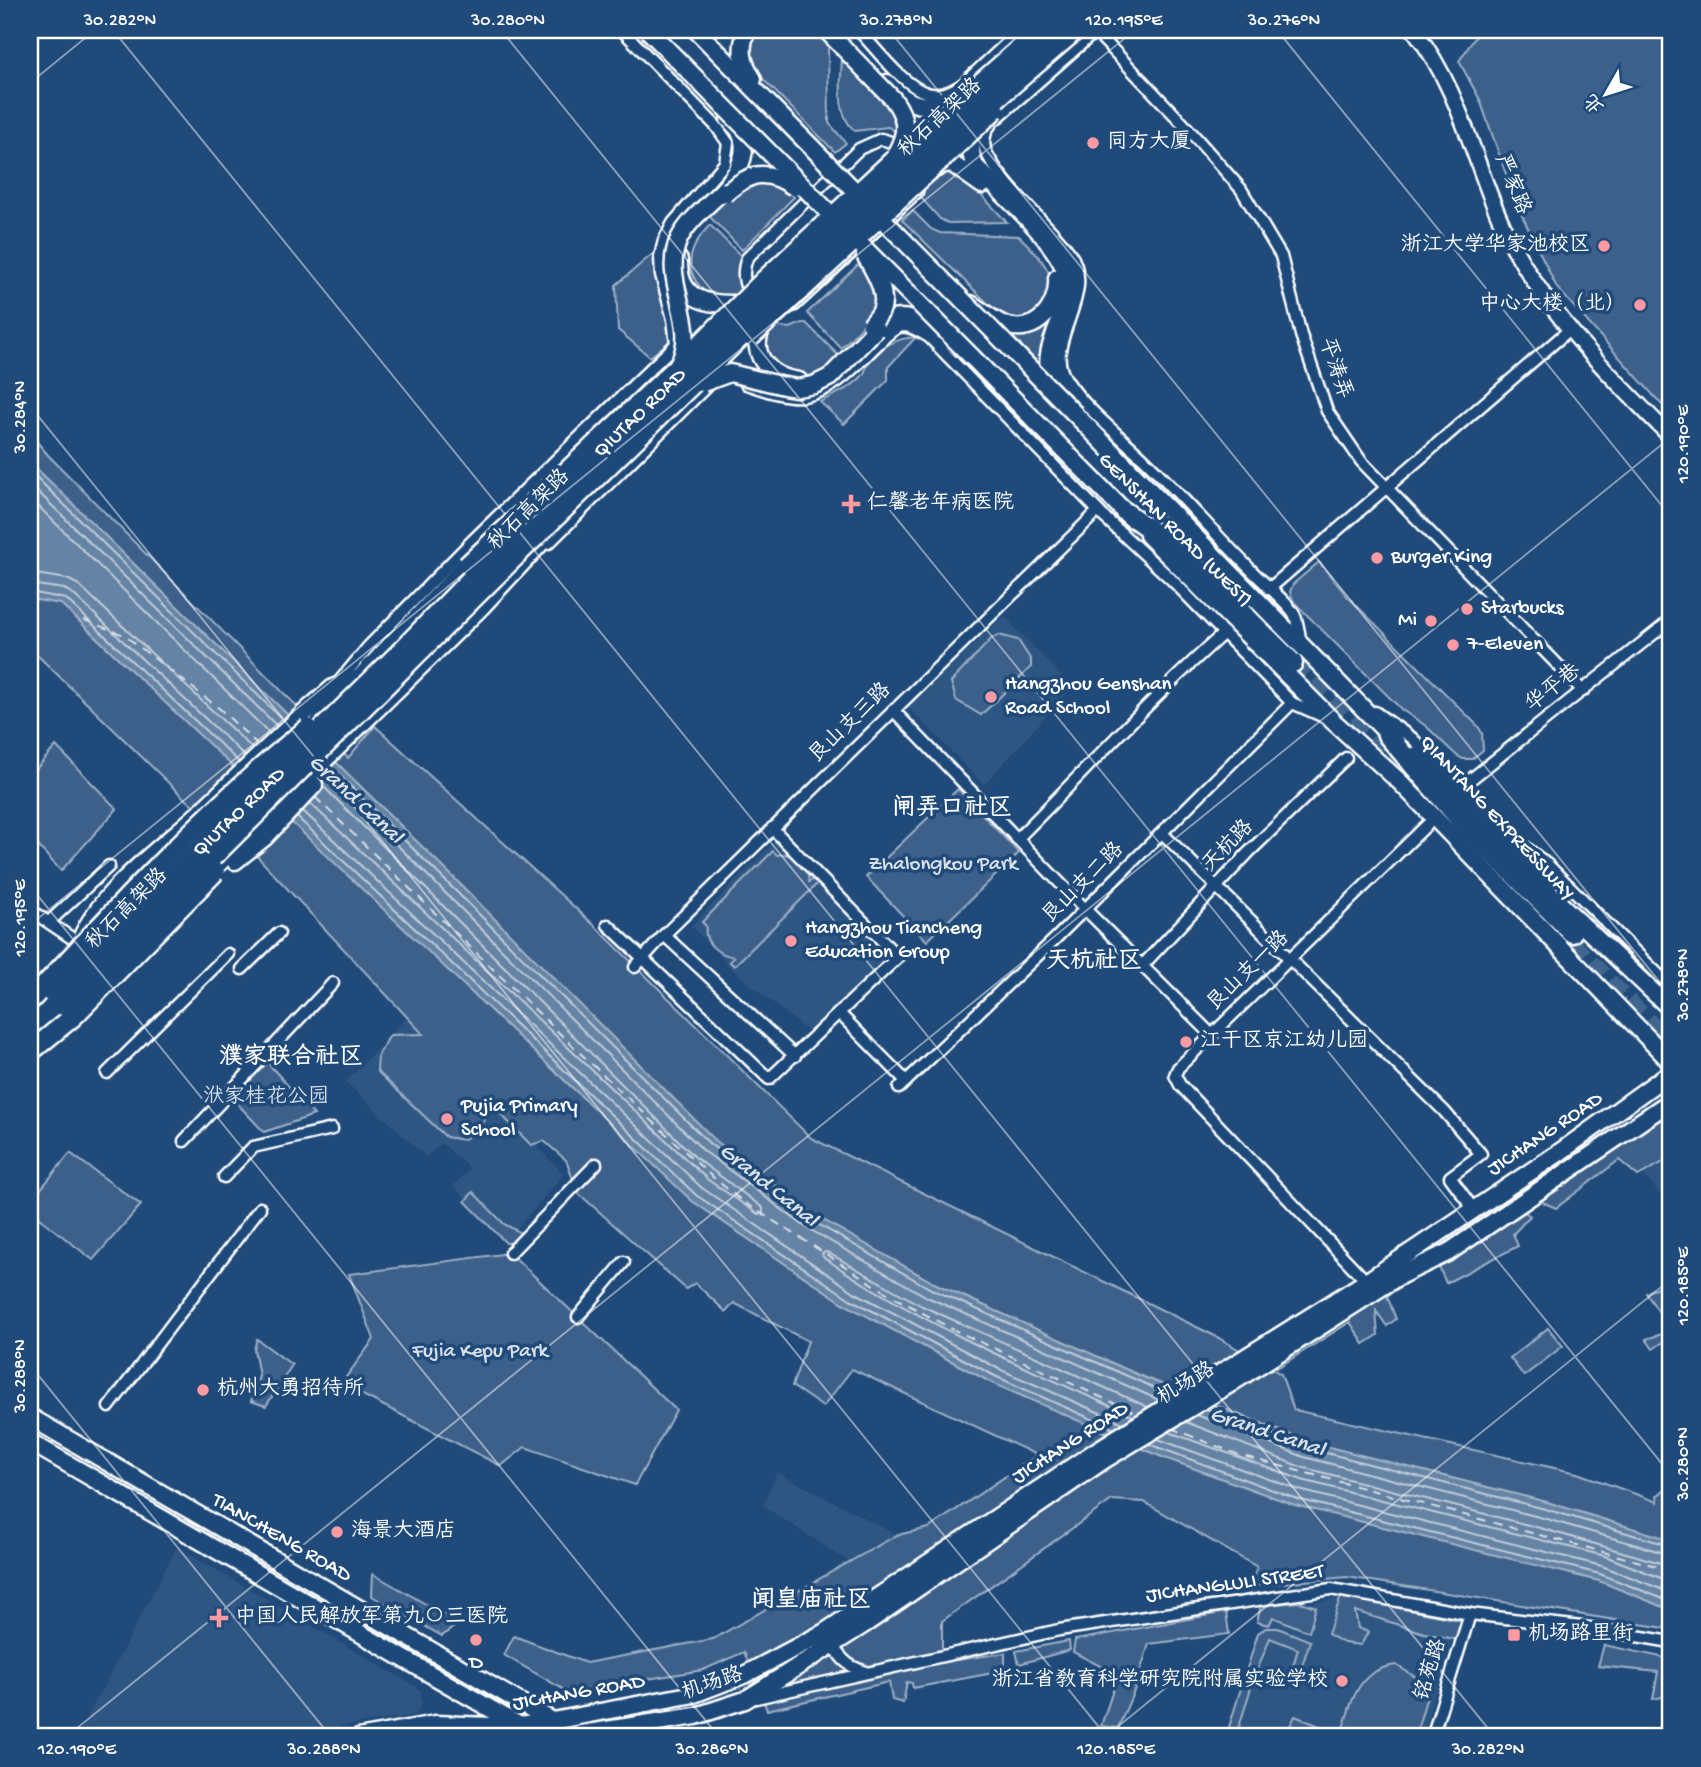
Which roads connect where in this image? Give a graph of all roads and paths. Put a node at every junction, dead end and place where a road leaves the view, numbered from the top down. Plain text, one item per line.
1 (622, 30) edge
2 (648, 30) edge
3 (696, 30) edge
4 (747, 30) edge
5 (826, 30) edge
6 (836, 30) edge
7 (858, 30) edge
8 (1021, 30) edge
9 (1039, 30) edge
10 (1052, 30) edge
11 (1076, 30) edge
12 (1093, 30) edge
13 (1414, 30) edge
14 (688, 72) junction
15 (968, 94) junction
16 (767, 102) junction
17 (989, 120) junction
18 (903, 155) junction
19 (931, 171) junction
20 (821, 205) junction
21 (856, 238) junction
22 (957, 296) junction
23 (754, 299) junction
24 (737, 304) junction
25 (761, 329) junction
26 (1569, 330) junction
27 (676, 344) junction
28 (973, 358) junction
29 (677, 367) junction
30 (708, 381) junction
31 (1075, 414) junction
32 (1671, 437) edge
33 (1385, 488) junction
34 (1098, 511) junction
35 (1124, 511) junction
36 (466, 565) junction
37 (432, 583) junction
38 (1269, 589) junction
39 (1671, 620) edge
40 (1224, 633) junction
41 (1301, 645) junction
42 (1293, 663) tunnel mouth
43 (1583, 691) junction
44 (331, 695) junction
45 (1352, 696) junction
46 (1292, 703) junction
47 (892, 710) junction
48 (322, 717) junction
49 (1334, 722) junction
50 (354, 733) junction
51 (1387, 735) junction
52 (1346, 758) dead end
53 (1461, 787) junction
54 (273, 812) junction
55 (1434, 818) junction
56 (772, 828) junction
57 (1162, 833) junction
58 (1497, 837) junction
59 (1017, 839) junction
60 (246, 846) junction
61 (109, 866) dead end
62 (1217, 887) junction
63 (1085, 909) junction
64 (30, 910) edge
65 (49, 922) junction
66 (608, 925) dead end
67 (279, 933) dead end
68 (1572, 933) tunnel mouth
69 (664, 935) junction
70 (79, 943) junction
71 (228, 954) dead end
72 (1290, 959) junction
73 (639, 963) junction
74 (72, 964) junction
75 (1142, 966) junction
76 (242, 969) dead end
77 (333, 983) dead end
78 (1671, 987) edge
79 (1671, 996) edge
80 (30, 1003) edge
81 (1671, 1009) edge
82 (839, 1013) junction
83 (30, 1017) edge
84 (1212, 1035) junction
85 (30, 1039) edge
86 (30, 1050) edge
87 (794, 1056) junction
88 (1671, 1062) edge
89 (1671, 1072) edge
90 (107, 1073) dead end
91 (1671, 1085) edge
92 (1671, 1101) edge
93 (332, 1129) dead end
94 (184, 1141) dead end
95 (596, 1164) dead end
96 (224, 1177) dead end
97 (260, 1208) dead end
98 (1472, 1216) junction
99 (510, 1253) dead end
100 (624, 1262) dead end
101 (1399, 1276) junction
102 (1369, 1280) junction
103 (578, 1317) dead end
104 (1226, 1378) junction
105 (109, 1407) dead end
106 (30, 1417) edge
107 (30, 1442) edge
108 (1469, 1614) junction
109 (828, 1639) junction
110 (1671, 1642) edge
111 (868, 1672) junction
112 (745, 1700) junction
113 (1671, 1720) edge
114 (553, 1721) junction
115 (518, 1726) junction
116 (583, 1736) edge
117 (358, 1737) edge
118 (446, 1737) edge
119 (539, 1737) edge
120 (562, 1737) edge
121 (1432, 1737) edge
122 (1665, 1737) edge

1 - 27 street
2 - 14 main road, GENSHAN ROAD (WEST), bridge
3 - 16 main road, GENSHAN ROAD (WEST)
4 - 16 main road
5 - 18 main road, bridge
6 - 15 main road
7 - 15 street
8 - 15 street
9 - 15 main road, QIUTAO ROAD, bridge
10 - 83 highway, 秋石高架路, bridge
11 - 85 highway, 秋石高架路, bridge
12 - 17 main road, QIUTAO ROAD, bridge
12 - 33 street, 平涛弄
13 - 26 street, 严家路
14 - 20 main road, GENSHAN ROAD (WEST), bridge
14 - 29 main road, bridge
15 - 17 street
15 - 18 main road, QIUTAO ROAD, bridge
16 - 22 main road, GENSHAN ROAD (WEST), bridge
17 - 19 main road, QIUTAO ROAD, bridge
17 - 31 main road, bridge
17 - 38 street
18 - 23 street
18 - 23 street
18 - 24 main road, QIUTAO ROAD, bridge
19 - 22 main road, bridge
19 - 25 main road, QIUTAO ROAD, bridge
20 - 21 main road, GENSHAN ROAD (WEST), bridge
20 - 24 main road, bridge
21 - 25 main road, bridge
21 - 28 main road, GENSHAN ROAD (WEST), bridge
22 - 31 main road, GENSHAN ROAD (WEST), bridge
23 - 27 street
23 - 30 street
24 - 29 main road, QIUTAO ROAD, bridge
25 - 30 main road, QIUTAO ROAD, bridge
26 - 32 street, 严家路
26 - 33 street
27 - 30 street
27 - 37 street
28 - 30 main road, bridge
28 - 35 main road, GENSHAN ROAD (WEST)
29 - 36 main road, QIUTAO ROAD, bridge
30 - 34 street
30 - 50 main road, QIUTAO ROAD
31 - 41 main road, GENSHAN ROAD (WEST)
33 - 38 street
33 - 43 street, 平涛弄
34 - 40 street
34 - 47 street, 艮山支三路
35 - 42 highway
35 - 49 main road, GENSHAN ROAD (WEST)
36 - 37 street
36 - 44 main road, QIUTAO ROAD
37 - 44 street
38 - 41 street
39 - 43 street, 华平巷
40 - 46 street
40 - 59 street
41 - 45 main road, GENSHAN ROAD (WEST)
43 - 53 street, 华平巷
44 - 48 main road, QIUTAO ROAD
44 - 70 main road
45 - 51 main road, GENSHAN ROAD (WEST)
45 - 53 street
46 - 49 street
46 - 57 street, 艮山支二路
47 - 56 street, 艮山支三路
47 - 59 street
48 - 74 main road, QIUTAO ROAD, bridge
48 - 80 highway, bridge
49 - 55 main road, GENSHAN ROAD (WEST)
50 - 54 main road, QIUTAO ROAD
50 - 60 main road
51 - 58 main road, GENSHAN ROAD (WEST)
51 - 68 highway, QIANTANG EXPRESSWAY
52 - 62 street, 天杭路
53 - 78 street
54 - 60 main road, QIUTAO ROAD
54 - 86 highway, bridge
55 - 72 street, 艮山支一路
55 - 88 main road, GENSHAN ROAD (WEST)
56 - 69 street, 艮山支三路
56 - 82 street
57 - 62 street
57 - 63 street, 艮山支二路
58 - 79 main road
58 - 81 main road, GENSHAN ROAD (WEST)
59 - 63 street
60 - 86 main road, QIUTAO ROAD
61 - 65 street
62 - 72 street
62 - 75 street, 天杭路
63 - 75 street
63 - 82 street, 艮山支二路
64 - 65 street
65 - 70 street
66 - 73 street
67 - 76 street
69 - 73 street, 艮山支三路
69 - 87 street
70 - 74 main road
71 - 90 street
72 - 84 street, 艮山支一路
72 - 98 street
73 - 87 street
74 - 80 main road, QIUTAO ROAD
75 - 84 street
77 - 94 street
82 - 87 street
84 - 102 street, 艮山支一路
89 - 98 main road, JICHANG ROAD
91 - 98 main road
92 - 101 main road, 机场路
93 - 96 street
95 - 99 street
97 - 105 street
98 - 101 main road
98 - 102 main road, JICHANG ROAD
100 - 103 street
101 - 104 main road, 机场路
102 - 104 main road, JICHANG ROAD
104 - 109 main road, JICHANG ROAD
106 - 114 main road, TIANCHENG ROAD
107 - 115 main road, TIANCHENG ROAD
108 - 110 street, JICHANGLULI STREET
108 - 111 street, JICHANGLULI STREET
108 - 121 street, 铭苑路
109 - 111 street
109 - 112 main road, 机场路
109 - 114 main road, JICHANG ROAD
111 - 112 street, JICHANGLULI STREET
112 - 116 main road, 机场路
113 - 122 street
114 - 115 main road, JICHANG ROAD
114 - 116 main road, TIANCHENG ROAD
115 - 117 street
115 - 118 main road, JICHANG ROAD
115 - 119 main road, TIANCHENG ROAD
116 - 120 main road, 机场路

